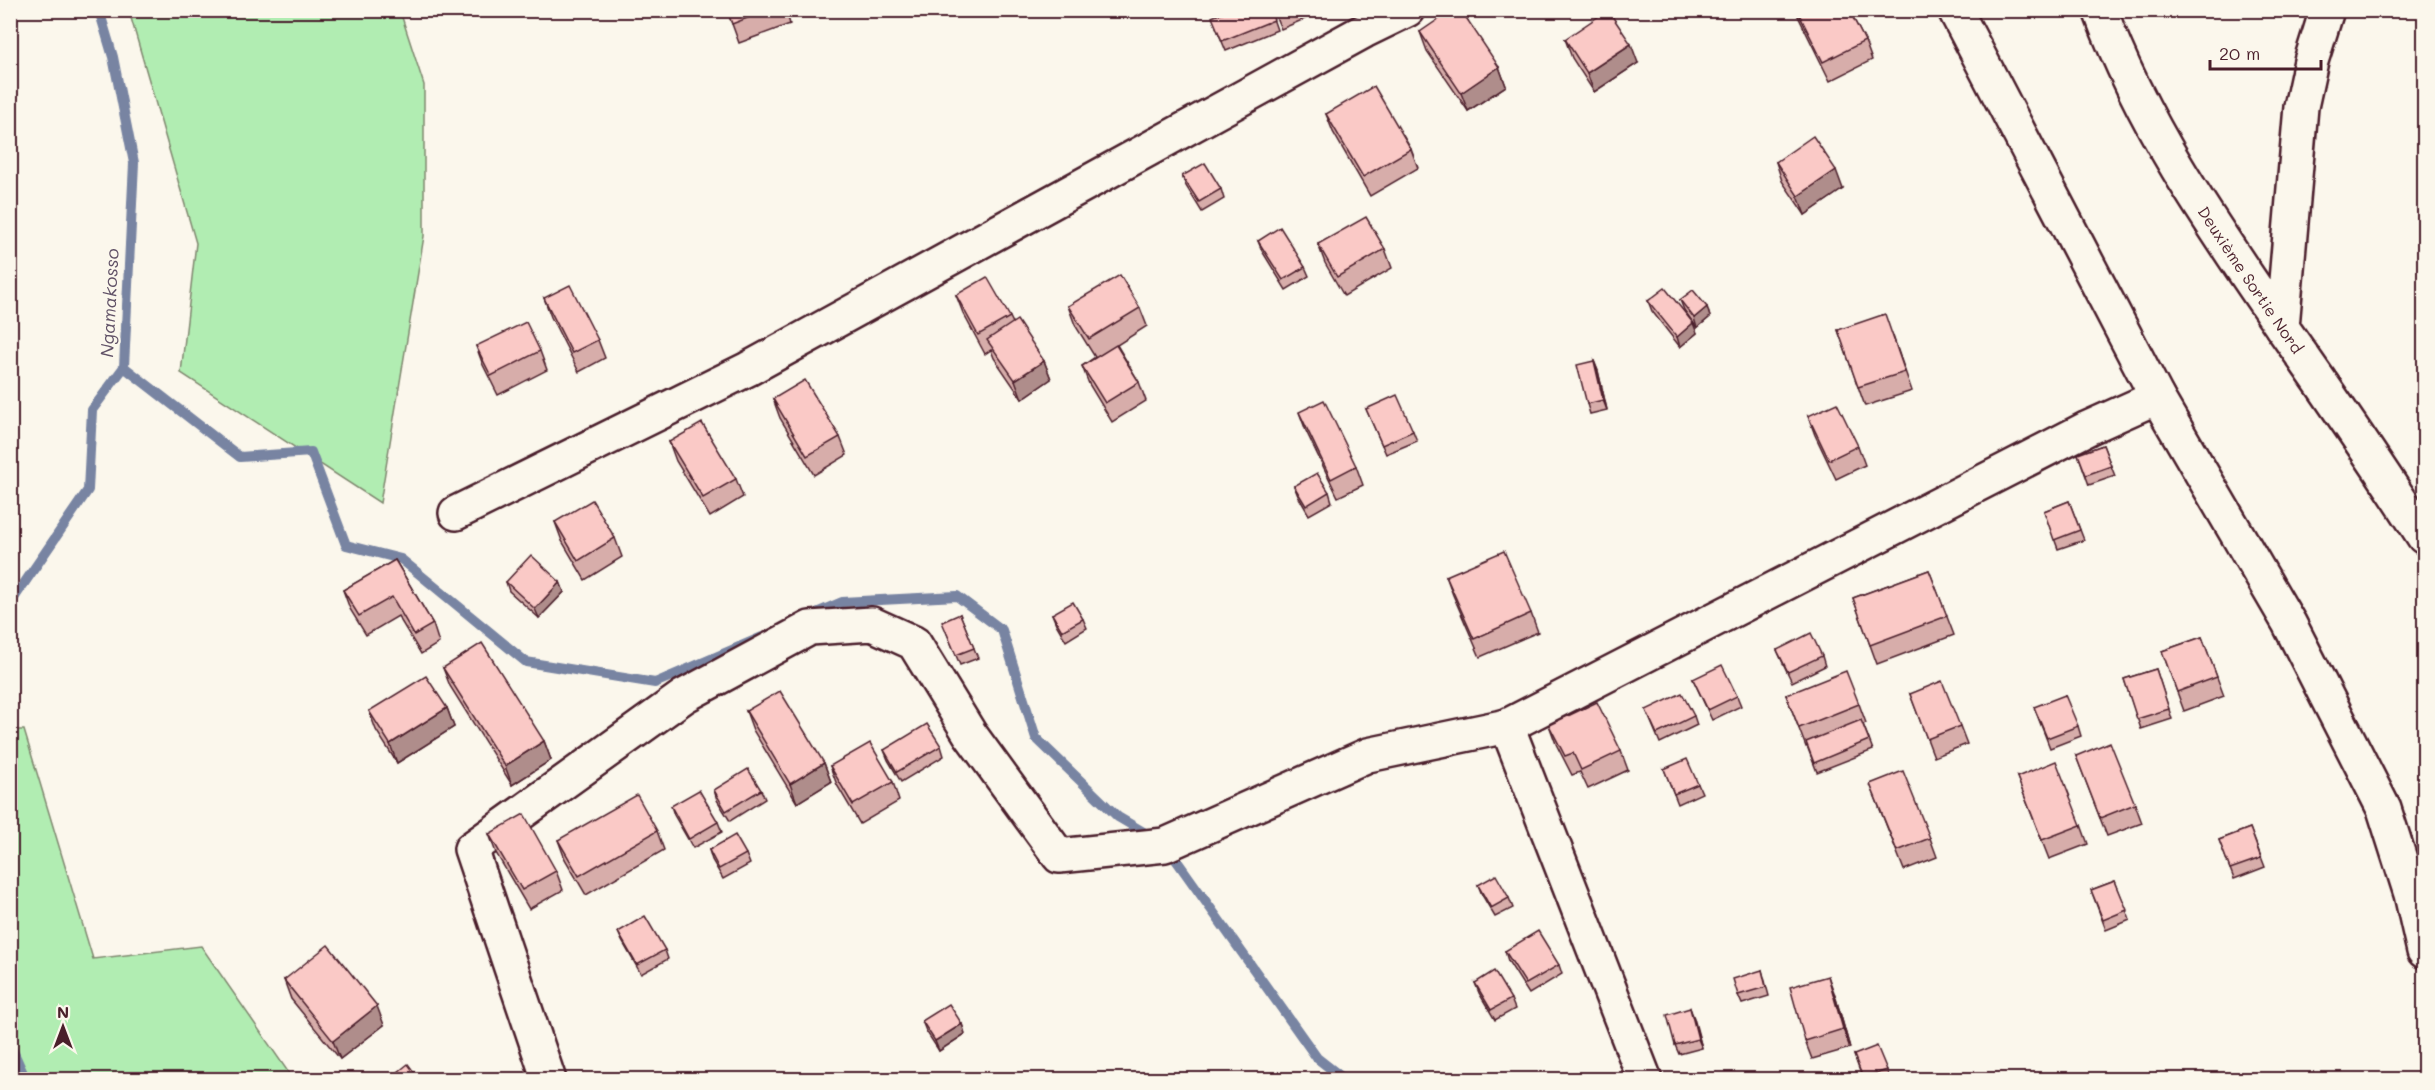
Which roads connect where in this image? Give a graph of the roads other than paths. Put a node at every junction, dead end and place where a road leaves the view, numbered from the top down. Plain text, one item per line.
1 (1407, 10) edge
2 (1955, 10) edge
3 (2100, 10) edge
4 (2327, 10) edge
5 (2282, 327) junction
6 (2157, 397) junction
7 (456, 513) dead end
8 (2424, 537) edge
9 (1507, 726) junction
10 (2424, 951) edge
11 (549, 1080) edge
12 (1645, 1080) edge

1 - 7 street
2 - 6 street
3 - 5 street, Deuxième Sortie Nord
4 - 5 street
5 - 8 street, Deuxième Sortie Nord
6 - 9 street
6 - 10 street
9 - 11 street
9 - 12 street

